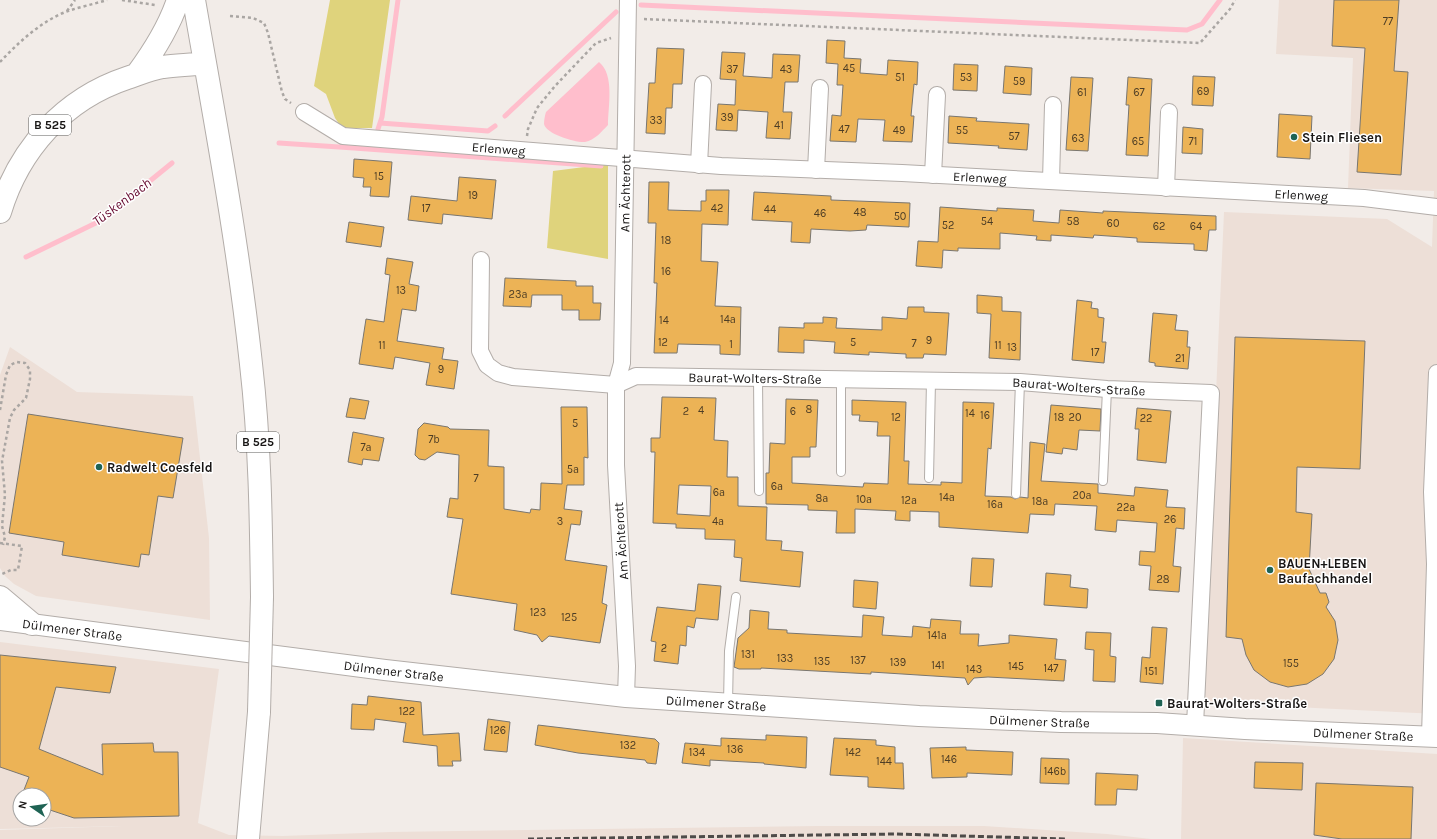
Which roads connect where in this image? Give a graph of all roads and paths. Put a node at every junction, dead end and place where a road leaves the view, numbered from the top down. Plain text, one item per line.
1 (75, 0) edge
2 (107, 0) edge
3 (122, 0) edge
4 (194, 0) edge
5 (628, 0) edge
6 (1235, 0) edge
7 (169, 3) edge
8 (66, 12) junction
9 (230, 16) dead end
10 (628, 18) junction
11 (627, 36) junction
12 (0, 62) edge
13 (205, 63) junction
14 (137, 74) junction
15 (703, 84) dead end
16 (820, 88) dead end
17 (937, 95) dead end
18 (1053, 105) dead end
19 (304, 112) joint
20 (1169, 112) dead end
21 (525, 150) junction
22 (625, 158) junction
23 (699, 165) junction
24 (816, 170) junction
25 (933, 175) junction
26 (1051, 182) junction
27 (1166, 188) junction
28 (1437, 208) edge
29 (0, 212) edge
30 (480, 260) dead end
31 (1437, 373) edge
32 (758, 378) junction
33 (841, 379) junction
34 (931, 381) junction
35 (1020, 382) junction
36 (616, 385) junction
37 (1107, 389) junction
38 (0, 410) edge
39 (1, 461) edge
40 (841, 472) dead end
41 (928, 478) dead end
42 (1103, 481) dead end
43 (759, 491) dead end
44 (1016, 494) dead end
45 (1, 544) edge
46 (0, 575) edge
47 (0, 597) edge
48 (736, 598) dead end
49 (0, 620) edge
50 (32, 624) junction
51 (626, 697) junction
52 (728, 704) junction
53 (1195, 725) junction
54 (1433, 737) edge
55 (248, 839) edge

1 - 8 path
2 - 8 path
3 - 7 path
4 - 13 main road, B 525
5 - 10 street, Am Ächterott
6 - 10 path
7 - 14 main road
8 - 12 path
9 - 19 path
10 - 11 street, Am Ächterott
11 - 21 path
11 - 22 street, Am Ächterott
13 - 14 main road, B 525
13 - 55 main road, B 525, bridge
14 - 29 main road, B 525
15 - 23 street
16 - 24 street
17 - 25 street
18 - 26 street
19 - 21 street, Erlenweg
20 - 27 street
21 - 22 street, Erlenweg
22 - 23 street, Erlenweg
22 - 36 street, Am Ächterott
23 - 24 street, Erlenweg
24 - 25 street, Erlenweg
25 - 26 street, Erlenweg
26 - 27 street, Erlenweg
27 - 28 street, Erlenweg
30 - 36 street
31 - 54 street
32 - 33 street, Baurat-Wolters-Straße
32 - 36 street, Baurat-Wolters-Straße
32 - 43 lane
33 - 34 street, Baurat-Wolters-Straße
33 - 40 lane
34 - 35 street, Baurat-Wolters-Straße
34 - 41 lane
35 - 37 street, Baurat-Wolters-Straße
35 - 44 lane
36 - 51 street, Am Ächterott
37 - 42 lane
37 - 53 street, Baurat-Wolters-Straße
38 - 39 path
39 - 45 path
45 - 46 path
47 - 50 main road
48 - 52 lane
49 - 50 street, Dülmener Straße
50 - 51 street, Dülmener Straße
51 - 52 street, Dülmener Straße
52 - 53 street, Dülmener Straße
53 - 54 street, Dülmener Straße

